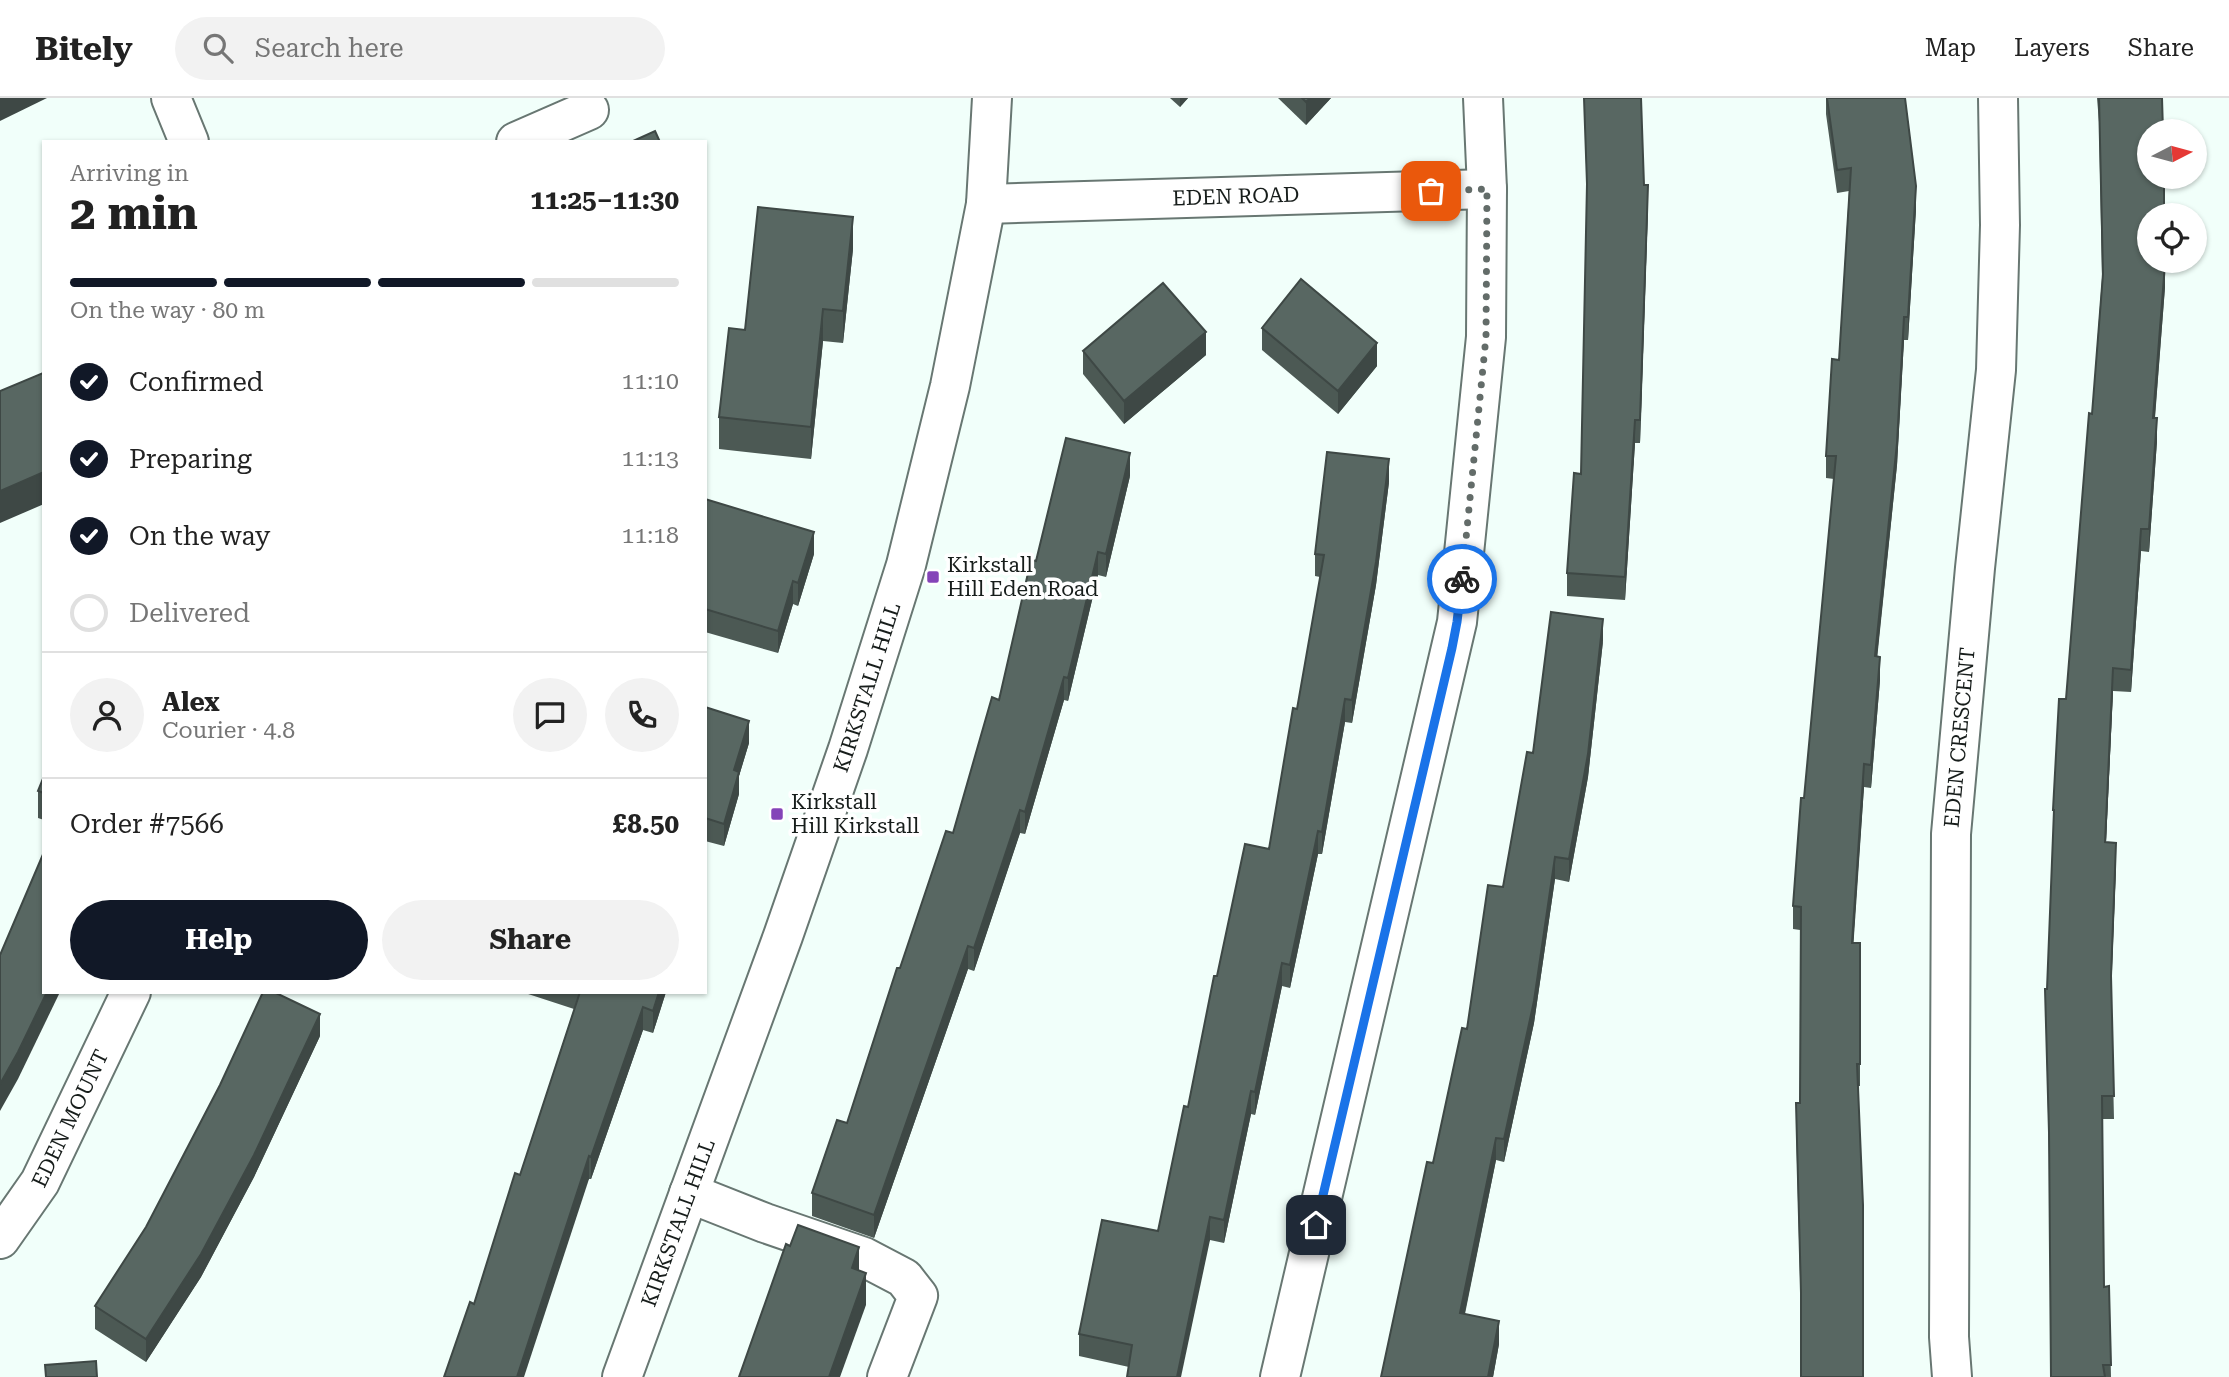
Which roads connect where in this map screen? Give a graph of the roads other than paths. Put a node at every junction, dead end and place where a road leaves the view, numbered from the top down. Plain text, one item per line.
1 (172, 98) edge
2 (992, 98) edge
3 (1483, 98) edge
4 (1998, 98) edge
5 (589, 110) dead end
6 (188, 140) edge
7 (521, 140) edge
8 (1487, 189) junction
9 (986, 204) junction
10 (130, 994) edge
11 (689, 1193) junction
12 (0, 1239) edge
13 (622, 1377) edge
14 (887, 1377) edge
15 (1280, 1377) edge
16 (1952, 1377) edge

1 - 6 street
2 - 9 street, KIRKSTALL HILL
3 - 8 street
4 - 16 street, EDEN CRESCENT
5 - 7 street
8 - 9 street, EDEN ROAD
8 - 15 street
9 - 11 street, KIRKSTALL HILL
10 - 12 street, EDEN MOUNT
11 - 13 street, KIRKSTALL HILL
11 - 14 street

